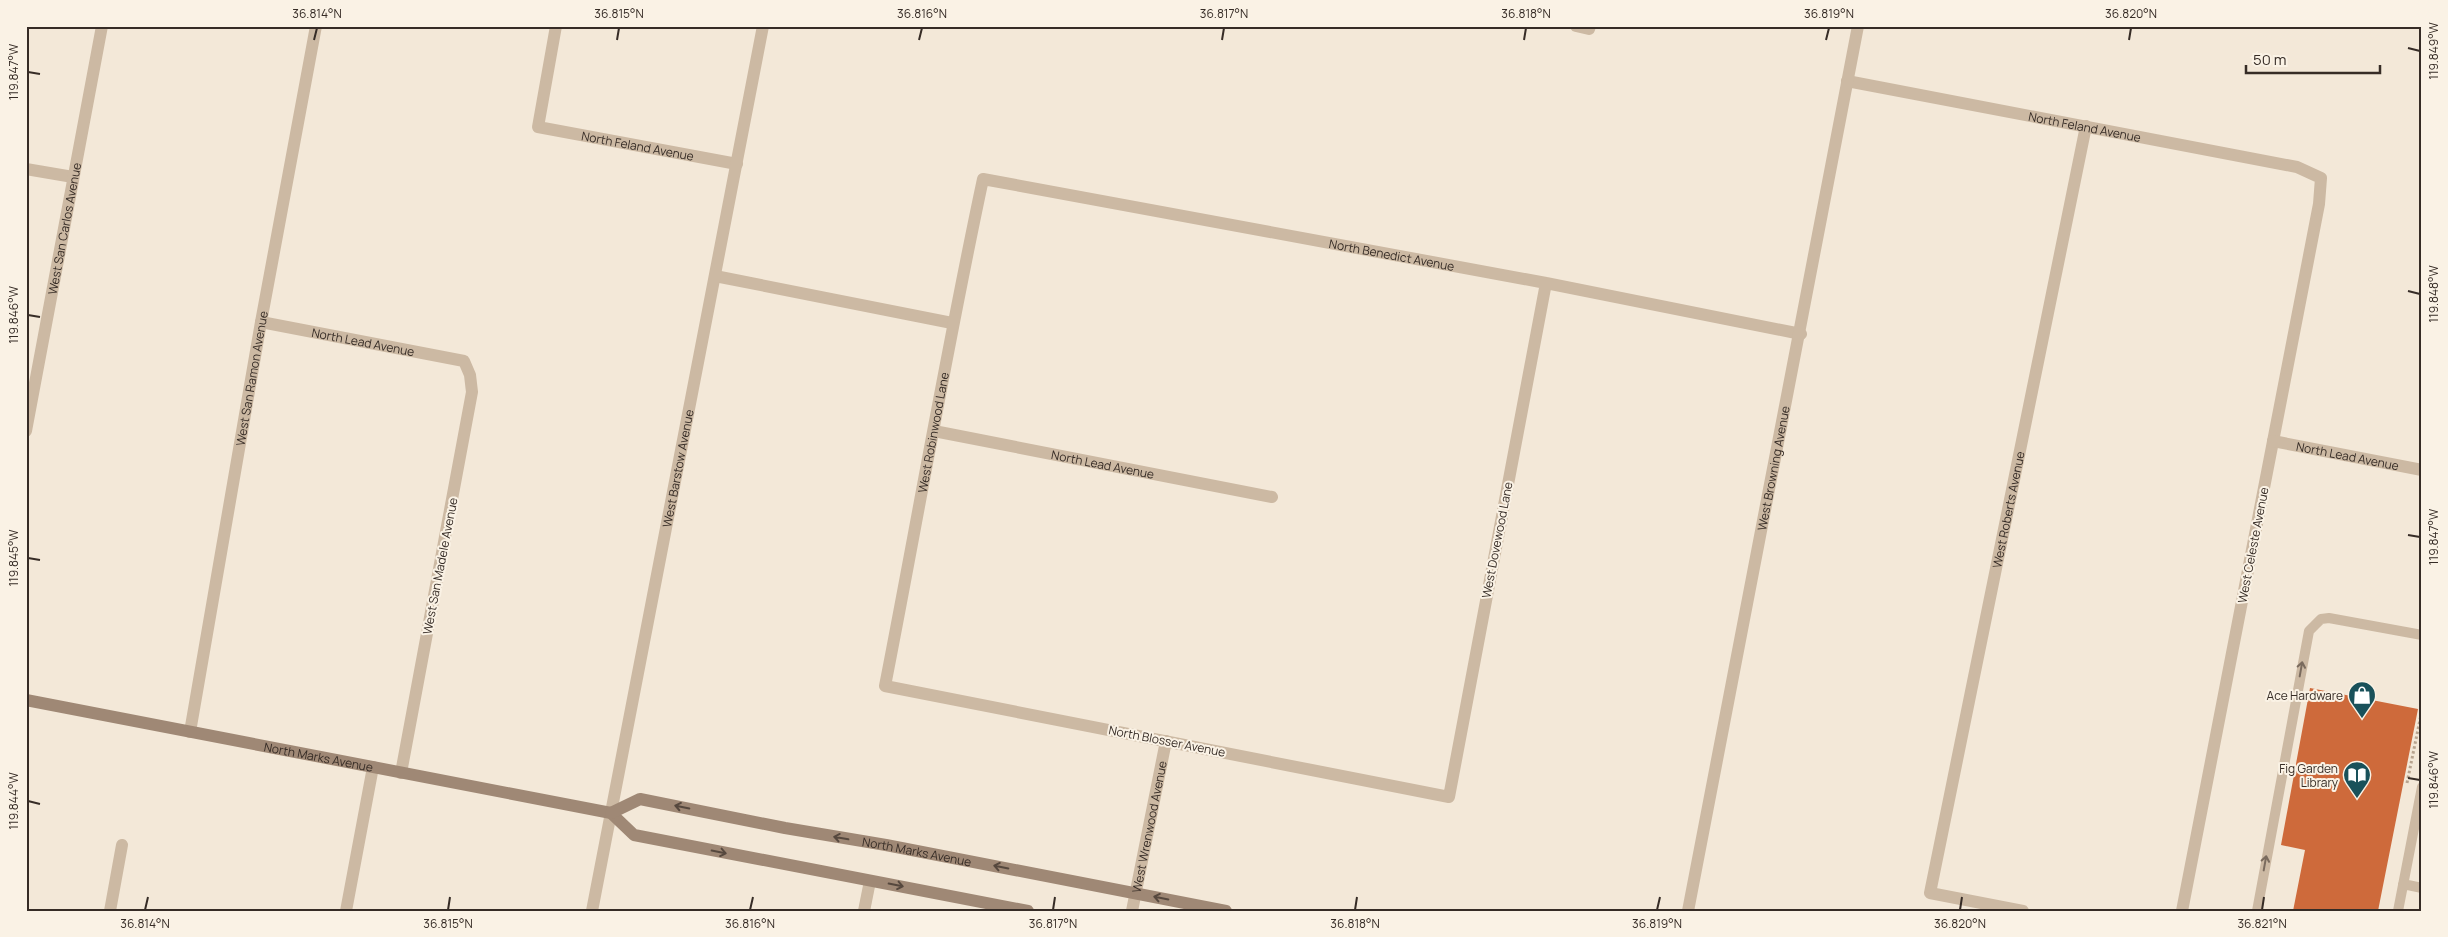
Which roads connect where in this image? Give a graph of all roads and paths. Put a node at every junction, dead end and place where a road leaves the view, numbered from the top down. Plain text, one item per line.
1 (102, 26) edge
2 (316, 26) edge
3 (556, 26) edge
4 (763, 26) edge
5 (1576, 26) edge
6 (1858, 26) edge
7 (1590, 28) edge
8 (1847, 81) junction
9 (2086, 126) junction
10 (737, 164) junction
11 (26, 169) edge
12 (73, 177) junction
13 (2321, 178) joint
14 (983, 179) joint
15 (715, 276) junction
16 (1546, 283) junction
17 (261, 322) junction
18 (952, 323) junction
19 (1801, 334) junction
20 (464, 361) joint
21 (28, 416) edge
22 (26, 431) edge
23 (934, 431) junction
24 (2273, 441) junction
25 (2422, 470) edge
26 (1272, 498) dead end
27 (2422, 635) edge
28 (885, 686) joint
29 (26, 700) edge
30 (190, 732) junction
31 (1166, 741) junction
32 (373, 768) junction
33 (401, 773) junction
34 (2422, 787) edge
35 (1448, 797) joint
36 (611, 813) junction
37 (2418, 832) edge
38 (122, 846) dead end
39 (870, 881) junction
40 (2403, 884) junction
41 (2422, 888) edge
42 (1135, 893) junction
43 (110, 911) edge
44 (346, 911) edge
45 (592, 911) edge
46 (864, 911) edge
47 (1028, 911) edge
48 (1132, 911) edge
49 (1226, 911) edge
50 (1688, 911) edge
51 (2023, 911) edge
52 (2182, 911) edge
53 (2256, 911) edge
54 (2398, 911) edge

1 - 12 street, West San Carlos Avenue
2 - 17 street, West San Ramon Avenue
3 - 10 street, North Feland Avenue
4 - 10 street, West Barstow Avenue
5 - 7 street
6 - 8 street, West Browning Avenue
8 - 9 street, North Feland Avenue
8 - 19 street, West Browning Avenue
9 - 13 street, North Feland Avenue
9 - 51 street, West Roberts Avenue
10 - 15 street, West Barstow Avenue
11 - 12 street
12 - 21 street, West San Carlos Avenue
13 - 24 street, West Celeste Avenue
14 - 16 street, North Benedict Avenue
14 - 18 street, West Robinwood Lane
15 - 18 street
15 - 36 street, West Barstow Avenue
16 - 19 street, North Benedict Avenue
16 - 35 street, West Dovewood Lane
17 - 20 street, North Lead Avenue
17 - 30 street, West San Ramon Avenue
18 - 23 street, West Robinwood Lane
19 - 50 street, West Browning Avenue
20 - 33 street, West San Madele Avenue
21 - 22 street, West San Carlos Avenue
23 - 26 street, North Lead Avenue
23 - 28 street, West Robinwood Lane
24 - 25 street, North Lead Avenue
24 - 52 street, West Celeste Avenue
53 -> 27 lane
28 - 31 street, North Blosser Avenue
29 - 30 main road, North Marks Avenue
30 - 32 main road, North Marks Avenue
31 - 35 street, North Blosser Avenue
31 - 42 street, West Wrenwood Avenue
32 - 33 main road, North Marks Avenue
32 - 44 street
33 - 36 main road, North Marks Avenue
34 - 37 lane
36 -> 39 main road
42 -> 36 main road, North Marks Avenue
36 - 45 street, West Barstow Avenue
37 - 40 lane
38 - 43 street
39 - 46 street
39 -> 47 main road
40 - 41 lane
40 - 54 lane
42 - 48 street, West Wrenwood Avenue
49 -> 42 main road, North Marks Avenue

